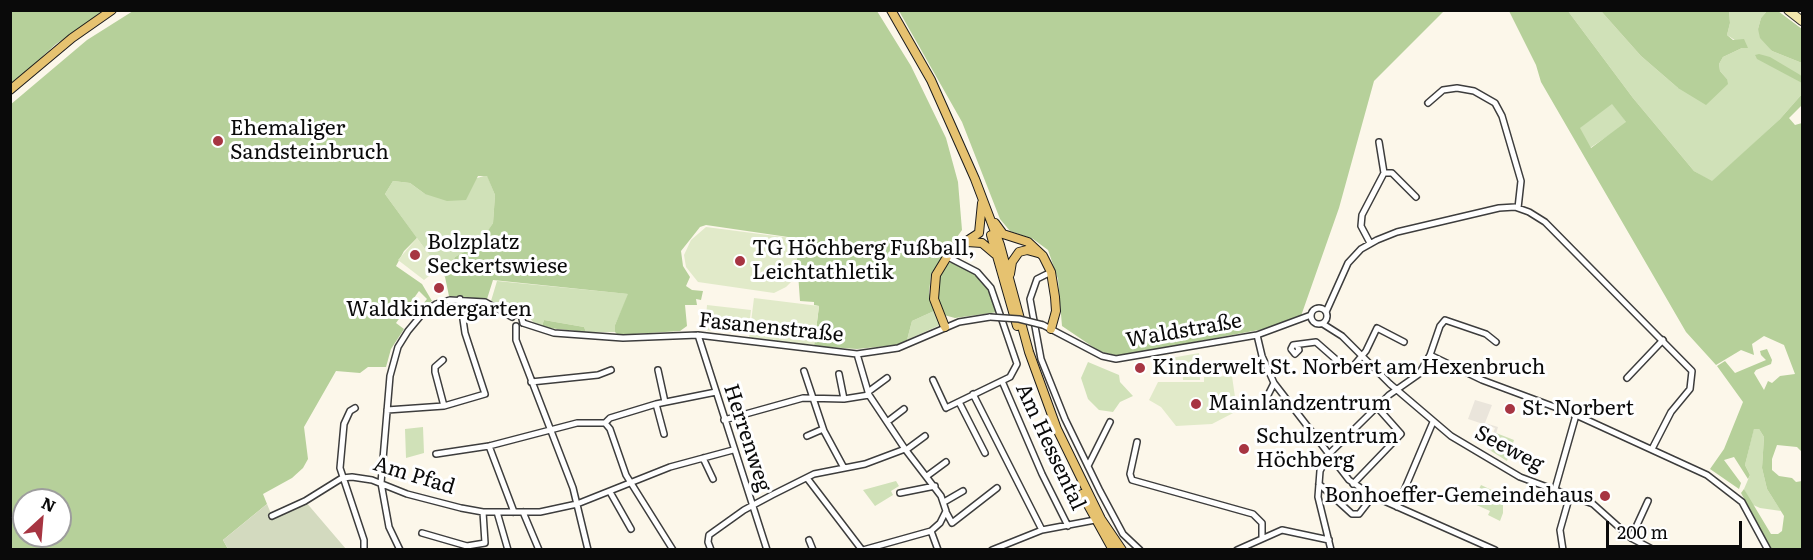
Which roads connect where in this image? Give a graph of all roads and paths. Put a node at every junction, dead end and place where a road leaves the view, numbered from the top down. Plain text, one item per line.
1 (111, 10) edge
2 (891, 10) edge
3 (1788, 10) edge
4 (1803, 21) edge
5 (10, 90) edge
6 (1428, 103) dead end
7 (1379, 142) dead end
8 (1383, 173) junction
9 (982, 197) junction
10 (1416, 197) dead end
11 (985, 208) junction
12 (1518, 208) junction
13 (967, 243) junction
14 (1370, 243) junction
15 (946, 256) junction
16 (997, 256) junction
17 (1043, 256) junction
18 (1051, 272) junction
19 (1011, 283) junction
20 (1331, 295) junction
21 (460, 299) junction
22 (1320, 308) junction
23 (1326, 312) junction
24 (1311, 315) junction
25 (512, 317) junction
26 (1010, 317) joint
27 (1298, 322) junction
28 (1313, 322) junction
29 (1325, 322) junction
30 (523, 323) junction
31 (516, 326) junction
32 (945, 327) junction
33 (1047, 327) junction
34 (698, 335) junction
35 (1257, 335) junction
36 (1663, 340) junction
37 (1404, 342) dead end
38 (1496, 342) dead end
39 (1297, 345) dead end
40 (857, 354) junction
41 (1430, 355) junction
42 (1361, 356) junction
43 (443, 360) dead end
44 (611, 370) dead end
45 (658, 370) dead end
46 (804, 371) dead end
47 (839, 374) dead end
48 (887, 378) dead end
49 (1627, 378) dead end
50 (933, 380) dead end
51 (1002, 381) junction
52 (531, 382) junction
53 (1274, 383) junction
54 (1398, 389) junction
55 (716, 392) junction
56 (868, 393) junction
57 (973, 394) junction
58 (812, 396) junction
59 (844, 399) junction
60 (1266, 399) dead end
61 (665, 402) junction
62 (959, 402) junction
63 (656, 404) junction
64 (444, 406) junction
65 (1377, 407) junction
66 (355, 408) dead end
67 (904, 409) dead end
68 (387, 410) junction
69 (1576, 415) junction
70 (724, 420) junction
71 (887, 422) junction
72 (1110, 422) dead end
73 (1433, 422) junction
74 (605, 423) junction
75 (823, 429) junction
76 (551, 430) junction
77 (664, 434) dead end
78 (807, 436) dead end
79 (924, 436) dead end
80 (1137, 442) dead end
81 (489, 446) junction
82 (905, 449) junction
83 (1652, 449) junction
84 (733, 450) junction
85 (985, 453) dead end
86 (436, 454) dead end
87 (1329, 454) junction
88 (703, 458) junction
89 (946, 462) dead end
90 (1088, 466) junction
91 (844, 468) junction
92 (927, 476) junction
93 (342, 478) junction
94 (807, 478) junction
95 (713, 479) dead end
96 (1318, 482) junction
97 (381, 483) junction
98 (630, 483) junction
99 (1353, 484) junction
100 (935, 486) junction
101 (997, 488) dead end
102 (1555, 489) junction
103 (963, 490) dead end
104 (610, 492) junction
105 (900, 493) dead end
106 (1570, 495) junction
107 (1373, 496) junction
108 (1648, 501) dead end
109 (944, 502) junction
110 (577, 504) junction
111 (752, 506) junction
112 (1397, 507) junction
113 (946, 511) junction
114 (483, 512) junction
115 (497, 512) junction
116 (514, 512) junction
117 (523, 512) junction
118 (272, 516) dead end
119 (1095, 520) junction
120 (952, 524) junction
121 (1068, 526) junction
122 (631, 529) dead end
123 (1042, 530) junction
124 (931, 531) junction
125 (957, 531) dead end
126 (422, 533) dead end
127 (1262, 538) junction
128 (1630, 538) junction
129 (809, 540) dead end
130 (1329, 540) junction
131 (1479, 546) edge
132 (1645, 548) edge
133 (364, 549) edge
134 (400, 549) edge
135 (508, 549) edge
136 (539, 549) edge
137 (588, 549) edge
138 (673, 549) edge
139 (711, 549) edge
140 (767, 549) edge
141 (813, 549) edge
142 (862, 549) edge
143 (938, 549) edge
144 (992, 549) edge
145 (1113, 549) edge
146 (1122, 549) edge
147 (1140, 549) edge
148 (1237, 549) edge
149 (1331, 549) edge
150 (1495, 549) edge
151 (1563, 549) edge
152 (1654, 549) edge
153 (1768, 549) edge

1 - 5 main road
2 - 9 main road
3 - 4 main road
6 - 12 street
7 - 8 street
8 - 10 street
8 - 14 street
9 - 11 main road
9 - 13 main road
11 - 16 main road
11 - 17 main road
11 - 19 main road
12 - 14 street
12 - 36 street
13 - 15 main road
13 - 16 main road
14 - 20 street
15 - 32 main road
15 - 51 street
16 - 119 main road
17 - 18 main road
17 - 19 main road
18 - 33 main road
18 - 90 street
19 - 146 main road
20 - 22 street
20 - 23 street
21 - 25 street
21 - 64 street
21 - 68 street
22 - 23 street
22 - 24 street
23 - 29 street
24 - 27 street, Waldstraße
24 - 28 street
25 - 30 street
25 - 31 street
26 - 32 street, Fasanenstraße, bridge
26 - 33 street, Waldstraße, bridge
27 - 28 street, Waldstraße
27 - 35 street, Waldstraße
28 - 29 street
29 - 42 street, Seeweg
30 - 31 street
30 - 34 street, Fasanenstraße
31 - 52 street
32 - 40 street, Fasanenstraße
33 - 35 street, Waldstraße
34 - 40 street, Fasanenstraße
34 - 55 street, Herrenweg
35 - 53 street
36 - 49 street
36 - 83 street
37 - 42 street
38 - 41 street
39 - 42 street
40 - 56 street
41 - 54 street
41 - 69 street
42 - 54 street, Seeweg
43 - 64 street
44 - 52 street
45 - 61 street
46 - 58 street
47 - 59 street
48 - 56 street
50 - 62 street
51 - 57 street
51 - 121 street, Am Hessental
52 - 76 street
53 - 60 street
53 - 87 street
54 - 65 street
54 - 73 street, Seeweg
55 - 61 street
55 - 70 street, Herrenweg
56 - 59 street
56 - 71 street
57 - 62 street
57 - 123 street
58 - 59 street
58 - 70 street
58 - 75 street
61 - 63 street
62 - 85 street
63 - 74 street
63 - 77 street
64 - 68 street
65 - 87 street
65 - 99 street
66 - 93 street
67 - 71 street
68 - 97 street
69 - 83 street
69 - 102 street
70 - 84 street, Herrenweg
71 - 82 street
72 - 90 street
73 - 102 street, Seeweg
73 - 112 street
74 - 76 street
74 - 98 street
75 - 78 street
75 - 91 street
76 - 81 street
76 - 110 street
79 - 82 street
80 - 127 street
81 - 86 street
81 - 116 street
82 - 91 street
82 - 92 street
83 - 153 street
84 - 88 street, Am Pfad
84 - 111 street, Herrenweg
87 - 96 street
87 - 99 street
88 - 95 street
88 - 98 street, Am Pfad
89 - 92 street
90 - 147 street
91 - 94 street
92 - 100 street
93 - 97 street, Am Pfad
93 - 118 street, Am Pfad
93 - 133 street
94 - 111 street
94 - 142 street
96 - 107 street
96 - 130 street
97 - 114 street, Am Pfad
97 - 134 street
98 - 104 street, Am Pfad
98 - 138 street
99 - 107 street
100 - 105 street
100 - 109 street
101 - 120 street
102 - 106 street, Seeweg
103 - 109 street
104 - 110 street, Am Pfad
104 - 122 street
106 - 128 street, Seeweg
106 - 151 street
107 - 112 street
108 - 128 street
109 - 113 street
110 - 117 street, Am Pfad
110 - 137 street
111 - 139 street
111 - 140 street, Herrenweg
112 - 131 street
113 - 120 street
113 - 124 street
114 - 115 street, Am Pfad
114 - 126 street
115 - 116 street, Am Pfad
115 - 135 street
116 - 117 street, Am Pfad
117 - 136 street
119 - 121 street
119 - 145 main road
120 - 125 street
121 - 123 street
123 - 144 street
124 - 142 street
124 - 143 street
127 - 130 street
127 - 148 street
128 - 132 street, Seeweg
129 - 141 street
130 - 149 street
131 - 150 street
132 - 152 street, Seeweg

